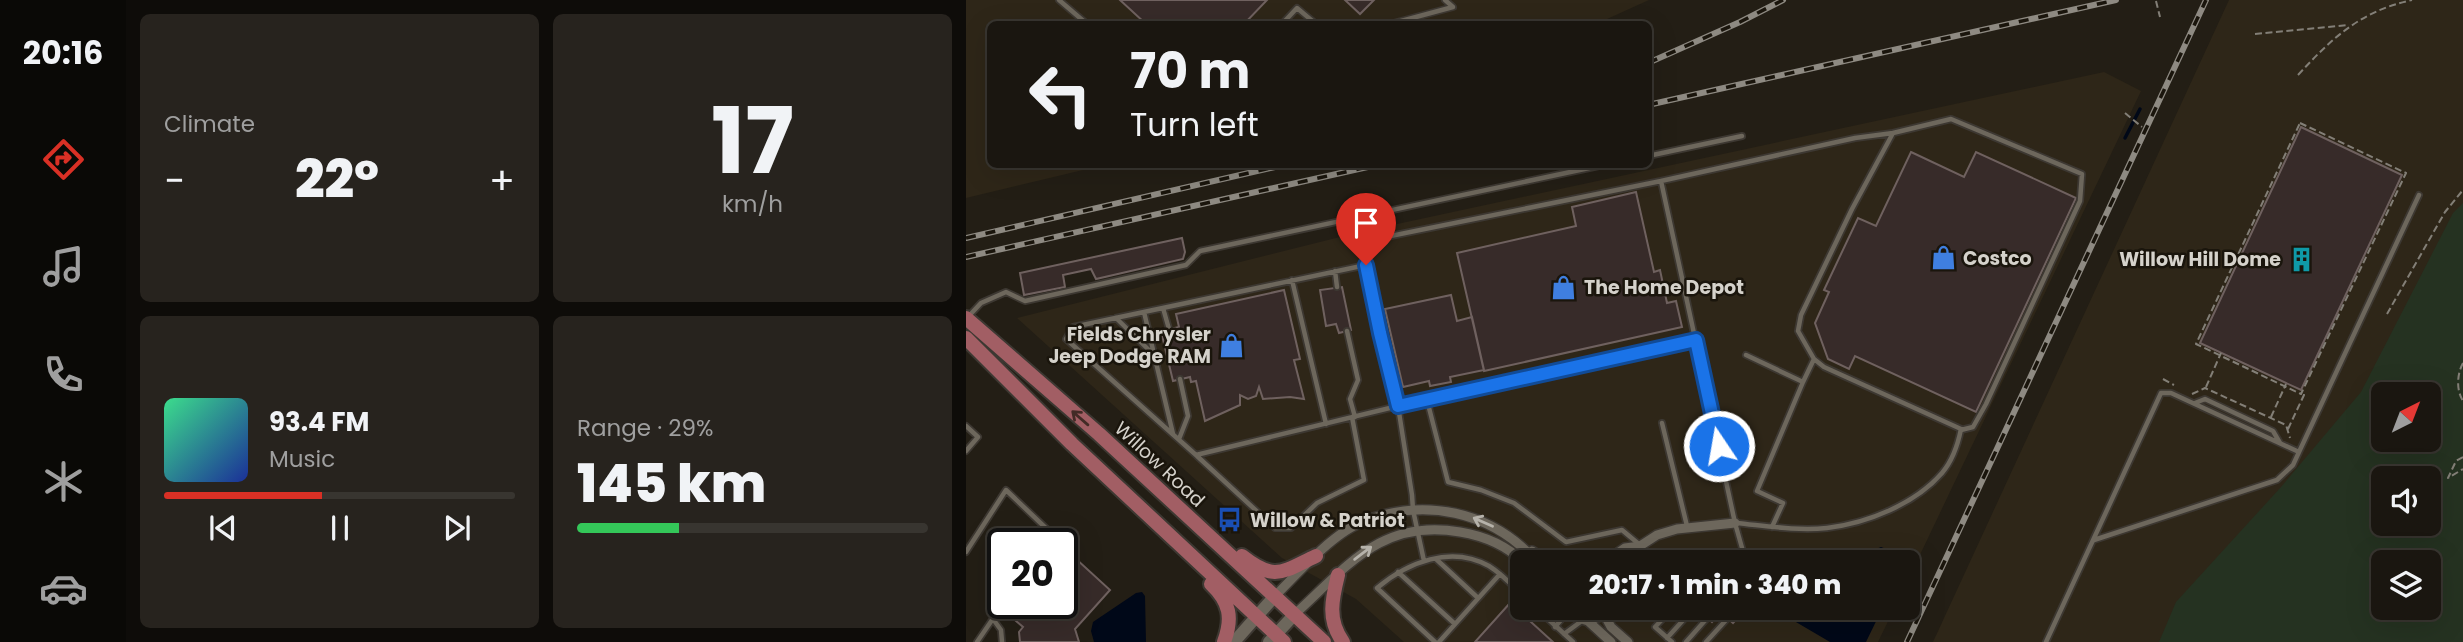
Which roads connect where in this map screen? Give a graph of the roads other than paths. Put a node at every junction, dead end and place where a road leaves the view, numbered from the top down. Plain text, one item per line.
1 (1059, 0) edge
2 (1446, 0) edge
3 (1084, 21) edge
4 (1285, 21) edge
5 (1312, 21) edge
6 (1401, 21) edge
7 (1893, 133) junction
8 (1742, 136) dead end
9 (1652, 155) edge
10 (1589, 168) edge
11 (1661, 181) junction
12 (2420, 195) dead end
13 (1366, 265) junction
14 (1335, 271) junction
15 (1292, 280) junction
16 (1337, 288) dead end
17 (1163, 308) junction
18 (1144, 312) junction
19 (1115, 317) junction
20 (966, 318) edge
21 (1168, 329) dead end
22 (1347, 331) dead end
23 (966, 338) edge
24 (1696, 340) junction
25 (1154, 355) junction
26 (1746, 355) dead end
27 (1814, 359) junction
28 (1180, 379) dead end
29 (1803, 382) junction
30 (1427, 400) junction
31 (2194, 404) junction
32 (1398, 406) junction
33 (1353, 417) junction
34 (1662, 423) dead end
35 (1326, 424) junction
36 (966, 426) edge
37 (1961, 430) junction
38 (1099, 434) junction
39 (1174, 435) junction
40 (1179, 439) junction
41 (1072, 444) junction
42 (2280, 444) junction
43 (966, 451) edge
44 (2299, 452) junction
45 (1196, 455) junction
46 (1413, 510) junction
47 (1735, 523) junction
48 (1687, 527) junction
49 (1772, 527) junction
50 (1046, 528) edge
51 (1416, 530) junction
52 (2094, 540) junction
53 (1524, 546) junction
54 (1640, 546) junction
55 (1625, 548) joint
56 (1527, 550) edge
57 (1530, 550) edge
58 (1622, 550) edge
59 (1638, 550) edge
60 (1743, 550) edge
61 (966, 552) edge
62 (1510, 552) edge
63 (1316, 556) junction
64 (1436, 559) junction
65 (1424, 561) junction
66 (1398, 572) junction
67 (1500, 573) junction
68 (1338, 575) junction
69 (1510, 583) edge
70 (1274, 597) junction
71 (1478, 598) junction
72 (1294, 615) junction
73 (1256, 617) junction
74 (993, 619) joint
75 (1549, 620) edge
76 (1560, 620) edge
77 (1592, 620) edge
78 (1608, 620) edge
79 (1662, 620) edge
80 (1683, 620) edge
81 (1705, 620) edge
82 (1726, 620) edge
83 (1586, 621) junction
84 (1455, 624) junction
85 (1555, 626) junction
86 (1564, 634) junction
87 (1667, 638) junction
88 (1276, 640) edge
89 (977, 642) edge
90 (1002, 642) edge
91 (1224, 642) edge
92 (1234, 642) edge
93 (1324, 642) edge
94 (1342, 642) edge
95 (1437, 642) edge
96 (1573, 642) edge
97 (1611, 642) edge
98 (1628, 642) edge
99 (1672, 642) edge
100 (1686, 642) edge
101 (1706, 642) edge
102 (2046, 642) edge

1 - 3 lane
2 - 6 lane
4 - 5 lane
7 - 11 lane
7 - 27 lane
7 - 37 lane
8 - 9 lane
10 - 20 lane
11 - 13 lane
11 - 24 lane
12 - 44 lane
13 - 14 lane
13 - 32 lane
14 - 15 lane
14 - 16 lane
15 - 17 lane
15 - 35 lane
17 - 18 lane
17 - 21 lane
18 - 19 lane
18 - 25 lane
19 - 25 lane
19 - 39 lane
38 -> 20 main road, Willow Road
22 - 33 lane
23 - 41 main road
24 - 30 lane
24 - 47 lane
25 - 39 lane
26 - 29 lane
27 - 29 lane
27 - 37 lane
28 - 40 lane
29 - 49 lane
30 - 32 lane
30 - 54 lane
31 - 42 lane
31 - 42 lane
31 - 52 lane
32 - 33 lane
32 - 46 lane
33 - 35 lane
33 - 45 lane
34 - 48 lane
35 - 45 lane
36 - 43 lane
37 - 49 lane
38 - 63 main road
38 - 70 main road, Willow Road
39 - 40 lane
40 - 45 lane
41 - 73 main road
41 - 91 main road
42 - 44 lane
44 - 52 lane
46 - 51 lane
53 -> 46 street
46 - 63 street
47 - 48 street
47 - 49 lane
47 - 60 lane
48 - 54 street
50 - 61 lane
51 - 62 street
51 - 65 lane
68 -> 51 street
52 - 102 lane
53 - 56 street
53 - 57 street
54 - 55 street
54 - 59 street
55 - 58 street
63 - 70 street
64 - 65 lane
64 - 67 lane
64 - 71 lane
65 - 66 lane
66 - 84 lane
66 - 95 lane
67 - 69 lane
67 - 71 lane
68 - 72 street
68 - 94 main road
70 - 72 main road, Willow Road
70 - 73 main road
71 - 84 lane
72 - 88 main road
72 - 93 main road, Willow Road
73 - 88 main road
73 - 92 main road
74 - 89 lane
74 - 90 lane
75 - 85 lane
76 - 85 lane
77 - 83 street
78 - 98 street
79 - 87 lane
80 - 87 lane
81 - 100 lane
82 - 101 lane
83 - 86 lane
83 - 97 street
84 - 95 lane
85 - 86 lane
86 - 96 lane
87 - 99 lane

